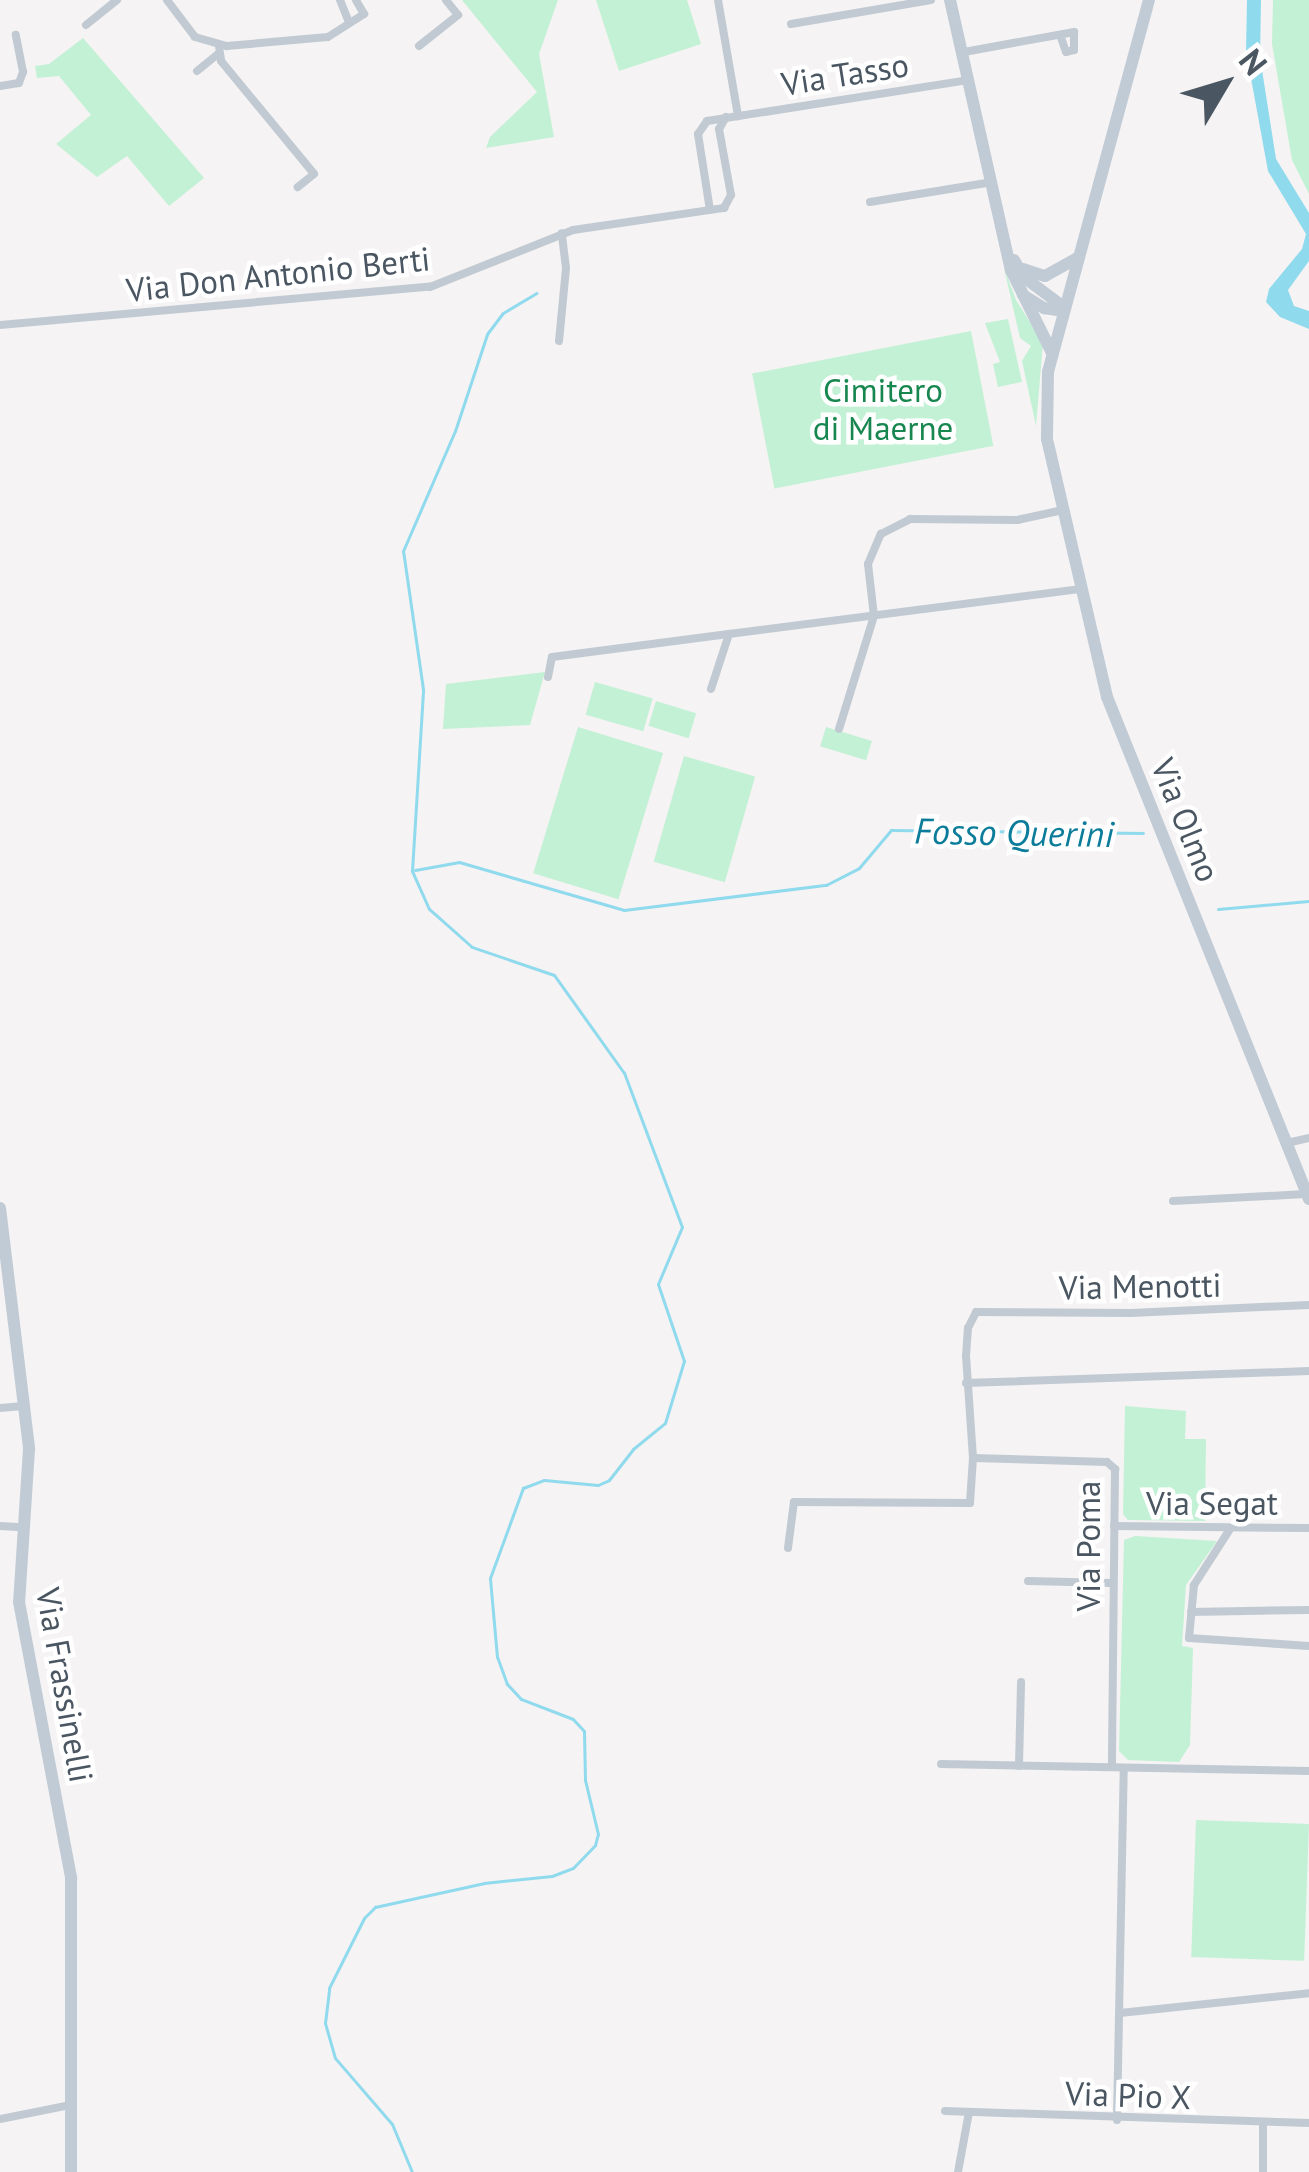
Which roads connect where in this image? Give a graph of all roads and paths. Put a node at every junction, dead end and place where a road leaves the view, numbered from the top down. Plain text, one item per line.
1 (117, 0) edge
2 (166, 0) edge
3 (340, 0) edge
4 (356, 0) edge
5 (446, 0) edge
6 (718, 0) edge
7 (931, 0) edge
8 (950, 0) edge
9 (1149, 0) edge
10 (348, 20) junction
11 (791, 24) dead end
12 (86, 26) dead end
13 (16, 35) dead end
14 (1060, 35) dead end
15 (418, 46) dead end
16 (219, 50) junction
17 (964, 52) junction
18 (197, 71) dead end
19 (971, 79) junction
20 (0, 86) edge
21 (738, 116) junction
22 (726, 118) junction
23 (993, 182) junction
24 (298, 187) dead end
25 (870, 202) dead end
26 (710, 210) junction
27 (557, 235) junction
28 (1007, 248) junction
29 (1080, 256) junction
30 (1015, 263) junction
31 (1018, 290) junction
32 (1065, 309) junction
33 (0, 325) edge
34 (559, 341) dead end
35 (1052, 353) junction
36 (1063, 510) junction
37 (1081, 589) junction
38 (874, 613) junction
39 (729, 634) junction
40 (548, 677) dead end
41 (711, 689) dead end
42 (839, 729) dead end
43 (1309, 1138) edge
44 (1287, 1143) junction
45 (1308, 1196) edge
46 (1172, 1201) dead end
47 (0, 1208) edge
48 (1309, 1305) edge
49 (16, 1323) junction
50 (0, 1325) edge
51 (1309, 1371) edge
52 (966, 1384) junction
53 (25, 1406) junction
54 (0, 1408) edge
55 (973, 1458) junction
56 (0, 1526) edge
57 (1114, 1526) junction
58 (22, 1527) junction
59 (1309, 1528) edge
60 (1231, 1529) junction
61 (788, 1548) dead end
62 (1028, 1581) dead end
63 (1112, 1582) junction
64 (1309, 1610) edge
65 (1191, 1612) junction
66 (1309, 1646) edge
67 (1021, 1682) dead end
68 (941, 1764) dead end
69 (1019, 1766) junction
70 (1112, 1767) junction
71 (1124, 1768) junction
72 (1309, 1772) edge
73 (1309, 1993) edge
74 (1119, 2014) junction
75 (70, 2105) junction
76 (946, 2111) dead end
77 (969, 2112) junction
78 (0, 2119) edge
79 (1117, 2120) junction
80 (1263, 2123) junction
81 (1309, 2123) edge
82 (71, 2172) edge
83 (958, 2172) edge
84 (1262, 2172) edge

1 - 12 street
2 - 16 street
3 - 10 street
4 - 10 street
5 - 15 street
6 - 21 street
7 - 11 street
8 - 17 street
9 - 29 street, Via Olmo
10 - 16 street
13 - 20 street
14 - 17 street
16 - 18 street
16 - 24 street
17 - 19 street
19 - 21 street, Via Tasso
19 - 23 street
21 - 22 street, Via Tasso
22 - 26 street
22 - 26 street
23 - 25 street
23 - 28 street
26 - 27 street
27 - 33 street, Via Don Antonio Berti
27 - 34 street
28 - 30 street
28 - 31 street
29 - 30 street
29 - 32 street, Via Olmo
30 - 32 street
31 - 32 street
31 - 35 street
32 - 35 street, Via Olmo
35 - 36 street, Via Olmo
36 - 37 street, Via Olmo
36 - 38 street
37 - 38 street
37 - 44 street, Via Olmo
38 - 39 street
38 - 42 street
39 - 40 street
39 - 41 street
43 - 44 street
44 - 45 street, Via Olmo
45 - 46 street
47 - 49 street, Via Frassinelli
48 - 52 street, Via Menotti
49 - 50 street
49 - 53 street, Via Frassinelli
51 - 52 street
52 - 55 street
53 - 54 street
53 - 58 street, Via Frassinelli
55 - 57 street, Via Poma
55 - 61 street
56 - 58 street
57 - 60 street, Via Segat
57 - 63 street, Via Poma
58 - 75 street, Via Frassinelli
59 - 60 street, Via Segat
60 - 65 street
62 - 63 street
63 - 70 street, Via Poma
64 - 65 street
65 - 66 street
67 - 69 street
68 - 69 street
69 - 70 street
70 - 71 street
71 - 72 street
71 - 74 street
73 - 74 street
74 - 79 street
75 - 78 street
75 - 82 street, Via Frassinelli
76 - 77 street, Via Pio X
77 - 79 street, Via Pio X
77 - 83 street
79 - 80 street, Via Pio X
80 - 81 street, Via Pio X
80 - 84 street

